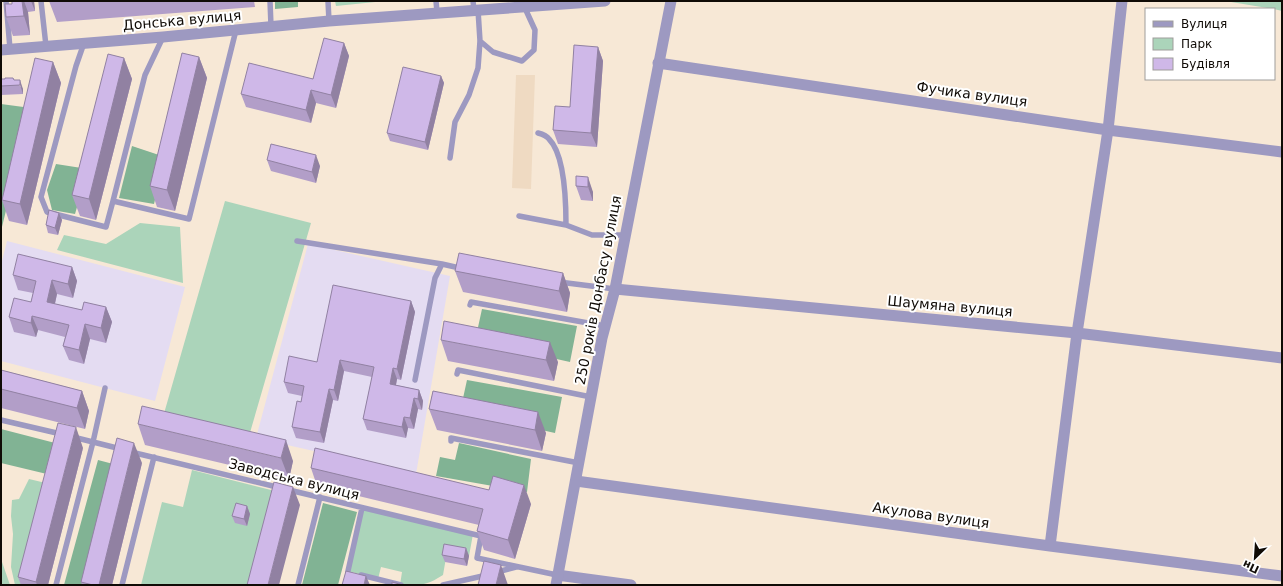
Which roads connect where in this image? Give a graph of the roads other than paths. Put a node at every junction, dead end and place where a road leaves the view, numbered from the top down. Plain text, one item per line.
1 (6, 1) edge
2 (41, 1) edge
3 (270, 1) edge
4 (328, 1) edge
5 (605, 1) edge
6 (671, 1) edge
7 (1122, 1) edge
8 (524, 6) junction
9 (436, 7) edge
10 (475, 7) edge
11 (329, 21) junction
12 (271, 26) junction
13 (236, 30) junction
14 (163, 37) junction
15 (480, 41) junction
16 (84, 43) junction
17 (46, 46) junction
18 (6, 49) edge
19 (658, 63) junction
20 (1108, 130) junction
21 (538, 133) dead end
22 (1282, 152) edge
23 (450, 158) dead end
24 (113, 201) junction
25 (519, 216) dead end
26 (566, 225) junction
27 (624, 235) junction
28 (297, 241) dead end
29 (442, 264) junction
30 (470, 269) edge
31 (552, 281) edge
32 (615, 289) junction
33 (470, 305) dead end
34 (604, 326) junction
35 (1077, 333) junction
36 (1282, 358) edge
37 (457, 374) dead end
38 (414, 380) dead end
39 (105, 388) dead end
40 (591, 397) junction
41 (1, 420) edge
42 (451, 441) dead end
43 (93, 442) junction
44 (154, 457) junction
45 (579, 463) junction
46 (576, 481) junction
47 (320, 497) junction
48 (362, 508) junction
49 (1050, 546) junction
50 (518, 567) junction
51 (348, 571) junction
52 (1282, 576) edge
53 (346, 578) edge
54 (556, 580) edge
55 (56, 585) edge
56 (122, 585) edge
57 (298, 585) edge
58 (401, 585) edge
59 (444, 585) edge
60 (631, 585) edge

1 - 18 lane
2 - 17 lane
3 - 12 lane
4 - 11 lane
5 - 8 street, Донська вулиця
6 - 19 street, 250 років Донбасу вулиця
7 - 20 street
8 - 10 street, Донська вулиця
8 - 15 lane
9 - 10 street, Донська вулиця
9 - 11 street, Донська вулиця
10 - 15 lane
11 - 12 street, Донська вулиця
12 - 13 street, Донська вулиця
13 - 14 street, Донська вулиця
13 - 24 lane
14 - 16 street, Донська вулиця
14 - 24 lane
15 - 23 lane
16 - 17 street, Донська вулиця
16 - 24 lane
17 - 18 street, Донська вулиця
19 - 20 street, Фучика вулиця
19 - 27 street, 250 років Донбасу вулиця
20 - 22 street, Фучика вулиця
20 - 35 street
21 - 26 lane
25 - 26 lane
26 - 27 lane
27 - 32 street, 250 років Донбасу вулиця
28 - 29 lane
29 - 30 lane
29 - 38 lane
31 - 32 lane
32 - 34 street, 250 років Донбасу вулиця
32 - 35 street, Шаумяна вулиця
33 - 34 lane
34 - 40 street, 250 років Донбасу вулиця
35 - 36 street, Шаумяна вулиця
35 - 49 street
37 - 40 lane
39 - 43 lane
40 - 45 street, 250 років Донбасу вулиця
41 - 43 lane, Заводська вулиця
42 - 45 lane
43 - 44 lane, Заводська вулиця
43 - 55 lane
44 - 47 lane, Заводська вулиця
44 - 56 lane
45 - 46 street, 250 років Донбасу вулиця
46 - 49 street, Акулова вулиця
46 - 54 street, 250 років Донбасу вулиця
47 - 48 lane, Заводська вулиця
47 - 57 lane
48 - 50 lane, Заводська вулиця
48 - 51 lane
49 - 52 street, Акулова вулиця
50 - 54 lane, Заводська вулиця
50 - 59 lane
51 - 53 lane
51 - 58 lane
54 - 60 street

